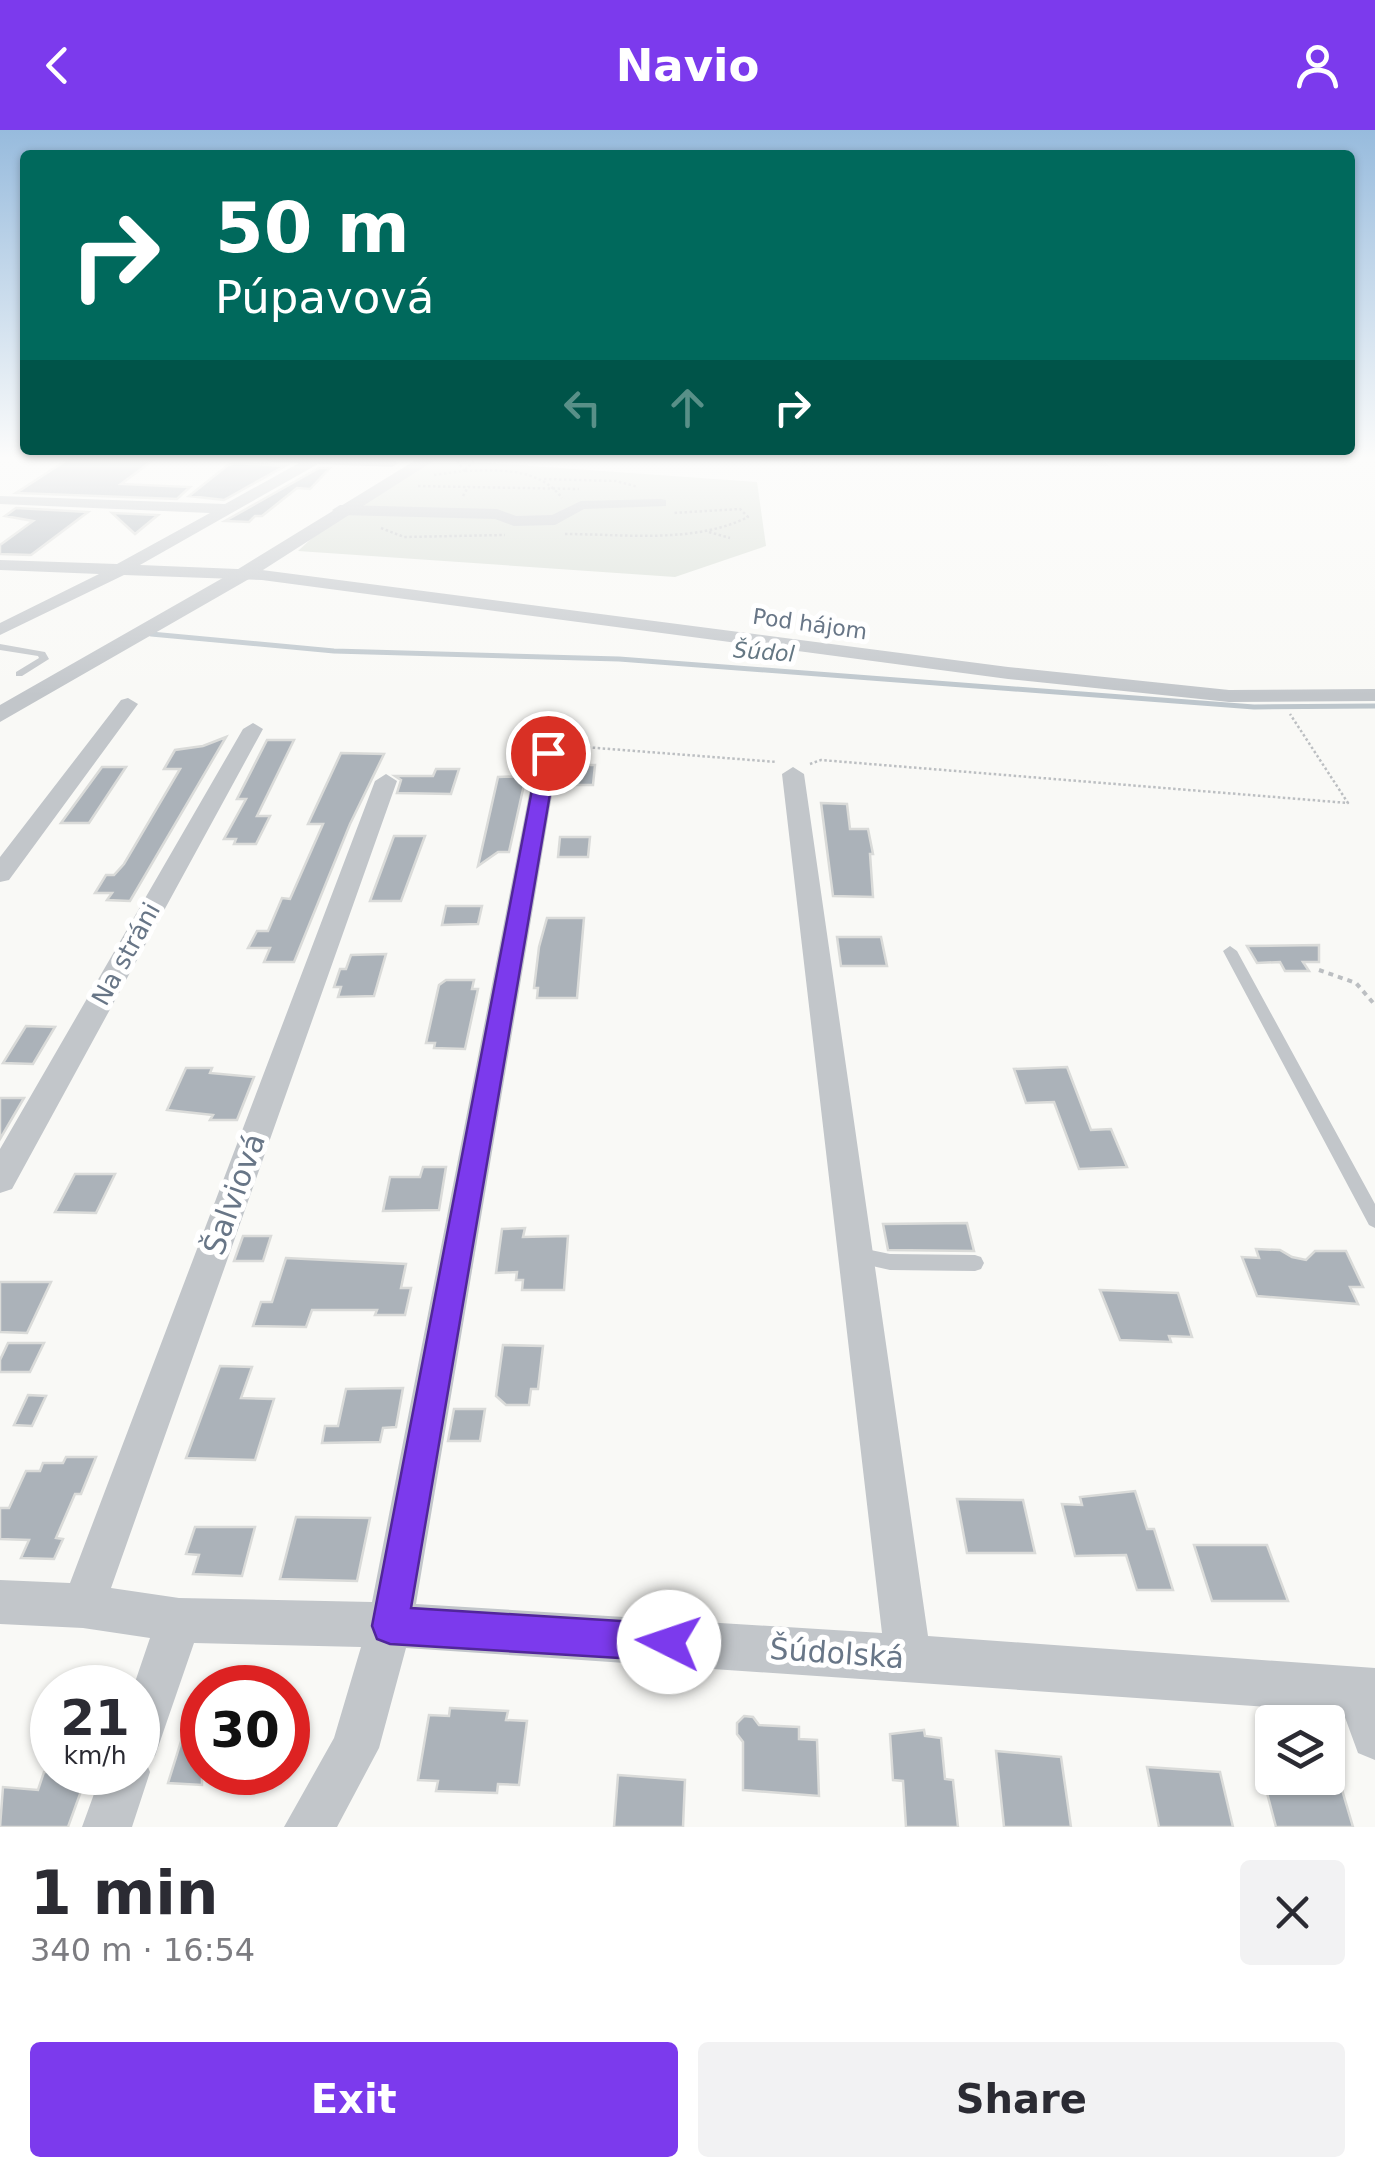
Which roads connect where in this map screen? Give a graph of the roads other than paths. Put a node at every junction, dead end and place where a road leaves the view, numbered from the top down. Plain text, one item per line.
1 (177, 537) edge
2 (299, 537) edge
3 (0, 566) edge
4 (118, 571) junction
5 (242, 575) junction
6 (0, 630) edge
7 (0, 647) edge
8 (19, 674) dead end
9 (1375, 695) edge
10 (128, 704) dead end
11 (0, 715) edge
12 (253, 729) dead end
13 (548, 753) road end
14 (793, 768) road end
15 (386, 782) dead end
16 (0, 874) edge
17 (1230, 951) dead end
18 (0, 1179) edge
19 (1375, 1220) edge
20 (855, 1254) junction
21 (975, 1263) dead end
22 (0, 1602) edge
23 (82, 1606) junction
24 (178, 1620) junction
25 (390, 1626) junction
26 (908, 1657) junction
27 (160, 1674) edge
28 (1367, 1691) edge
29 (1375, 1736) edge
30 (118, 1795) edge
31 (108, 1827) edge
32 (309, 1827) edge

1 - 4 street
2 - 5 street
3 - 4 street, Pod hájom
4 - 5 street, Pod hájom
4 - 6 street
5 - 9 street, Pod hájom
5 - 11 street
7 - 8 lane
10 - 16 street
12 - 18 street, Na stráni
13 - 25 street
14 - 20 street
15 - 23 street, Šalviová
17 - 19 lane
20 - 21 lane
20 - 26 street
22 - 23 street, Šúdolská
23 - 24 street, Šúdolská
24 - 25 street, Šúdolská
24 - 27 street
25 - 26 street, Šúdolská
25 - 32 street
26 - 28 street, Šúdolská
28 - 29 street
30 - 31 street

